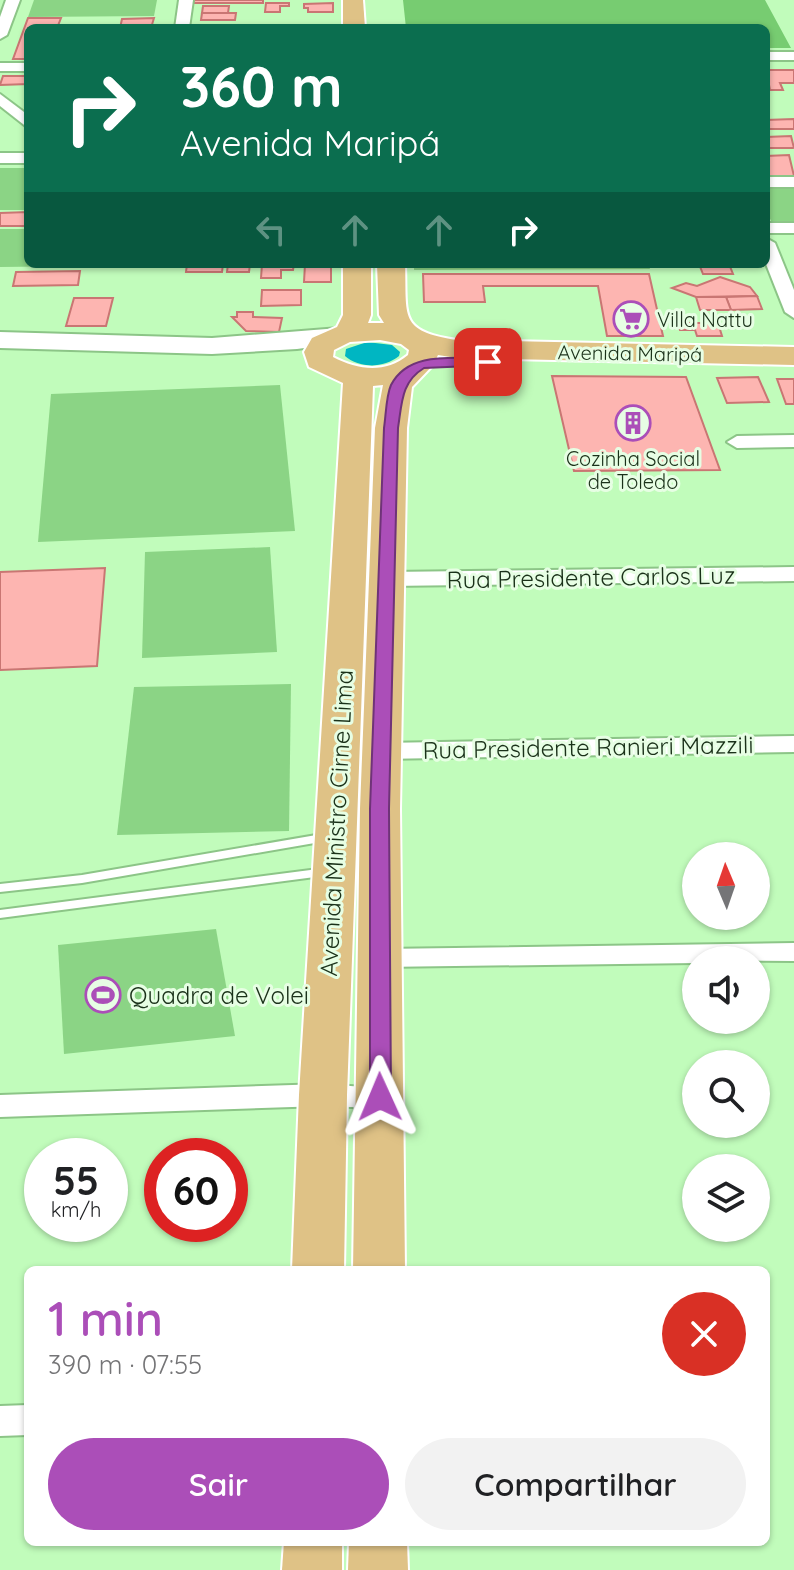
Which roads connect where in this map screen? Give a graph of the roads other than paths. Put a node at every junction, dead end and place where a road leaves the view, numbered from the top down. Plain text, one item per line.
1 (13, 0) edge
2 (186, 0) edge
3 (353, 0) edge
4 (183, 24) edge
5 (354, 24) edge
6 (0, 35) edge
7 (770, 59) edge
8 (794, 59) edge
9 (0, 67) edge
10 (24, 67) edge
11 (0, 98) edge
12 (24, 119) edge
13 (0, 158) edge
14 (24, 158) edge
15 (770, 182) edge
16 (794, 182) edge
17 (770, 228) edge
18 (794, 228) edge
19 (770, 253) edge
20 (357, 268) edge
21 (391, 268) edge
22 (794, 312) edge
23 (344, 334) junction
24 (0, 340) edge
25 (414, 353) junction
26 (0, 355) edge
27 (794, 356) edge
28 (720, 361) junction
29 (794, 368) edge
30 (342, 372) junction
31 (794, 441) edge
32 (737, 442) dead end
33 (794, 574) edge
34 (388, 579) junction
35 (340, 740) junction
36 (794, 744) edge
37 (382, 745) junction
38 (334, 854) junction
39 (82, 879) junction
40 (0, 888) edge
41 (82, 905) junction
42 (0, 914) edge
43 (794, 952) edge
44 (381, 958) junction
45 (329, 971) junction
46 (379, 1008) junction
47 (323, 1095) junction
48 (380, 1097) junction
49 (0, 1106) edge
50 (318, 1266) edge
51 (379, 1266) edge
52 (24, 1420) edge
53 (0, 1421) edge
54 (313, 1546) edge
55 (378, 1546) edge
56 (312, 1570) edge
57 (378, 1570) edge

1 - 6 street
2 - 4 street
3 - 5 main road
7 - 8 street
9 - 10 street
11 - 12 street
13 - 14 street
15 - 16 street
17 - 18 street
19 - 22 street
20 - 23 main road
21 - 25 main road
23 - 24 main road
23 - 25 main road
23 - 30 main road, Avenida Ministro Cirne Lima
25 - 28 main road, Avenida Maripá
25 - 30 main road
25 - 34 main road
26 - 30 main road
27 - 28 main road, Avenida Maripá
28 - 29 main road, Avenida Maripá
30 - 35 main road, Avenida Ministro Cirne Lima
31 - 32 street
33 - 34 street, Rua Presidente Carlos Luz
34 - 37 main road
35 - 37 main road
35 - 38 main road, Avenida Ministro Cirne Lima
36 - 37 street, Rua Presidente Ranieri Mazzili
37 - 44 main road
38 - 39 lane
38 - 41 lane
38 - 45 main road, Avenida Ministro Cirne Lima
39 - 40 lane
39 - 41 lane
41 - 42 lane
43 - 44 street
44 - 46 main road
45 - 46 main road
45 - 47 main road, Avenida Ministro Cirne Lima
46 - 48 main road
47 - 48 street
47 - 49 street
47 - 50 main road, Avenida Ministro Cirne Lima
48 - 51 main road
52 - 53 street
54 - 56 main road
55 - 57 main road

